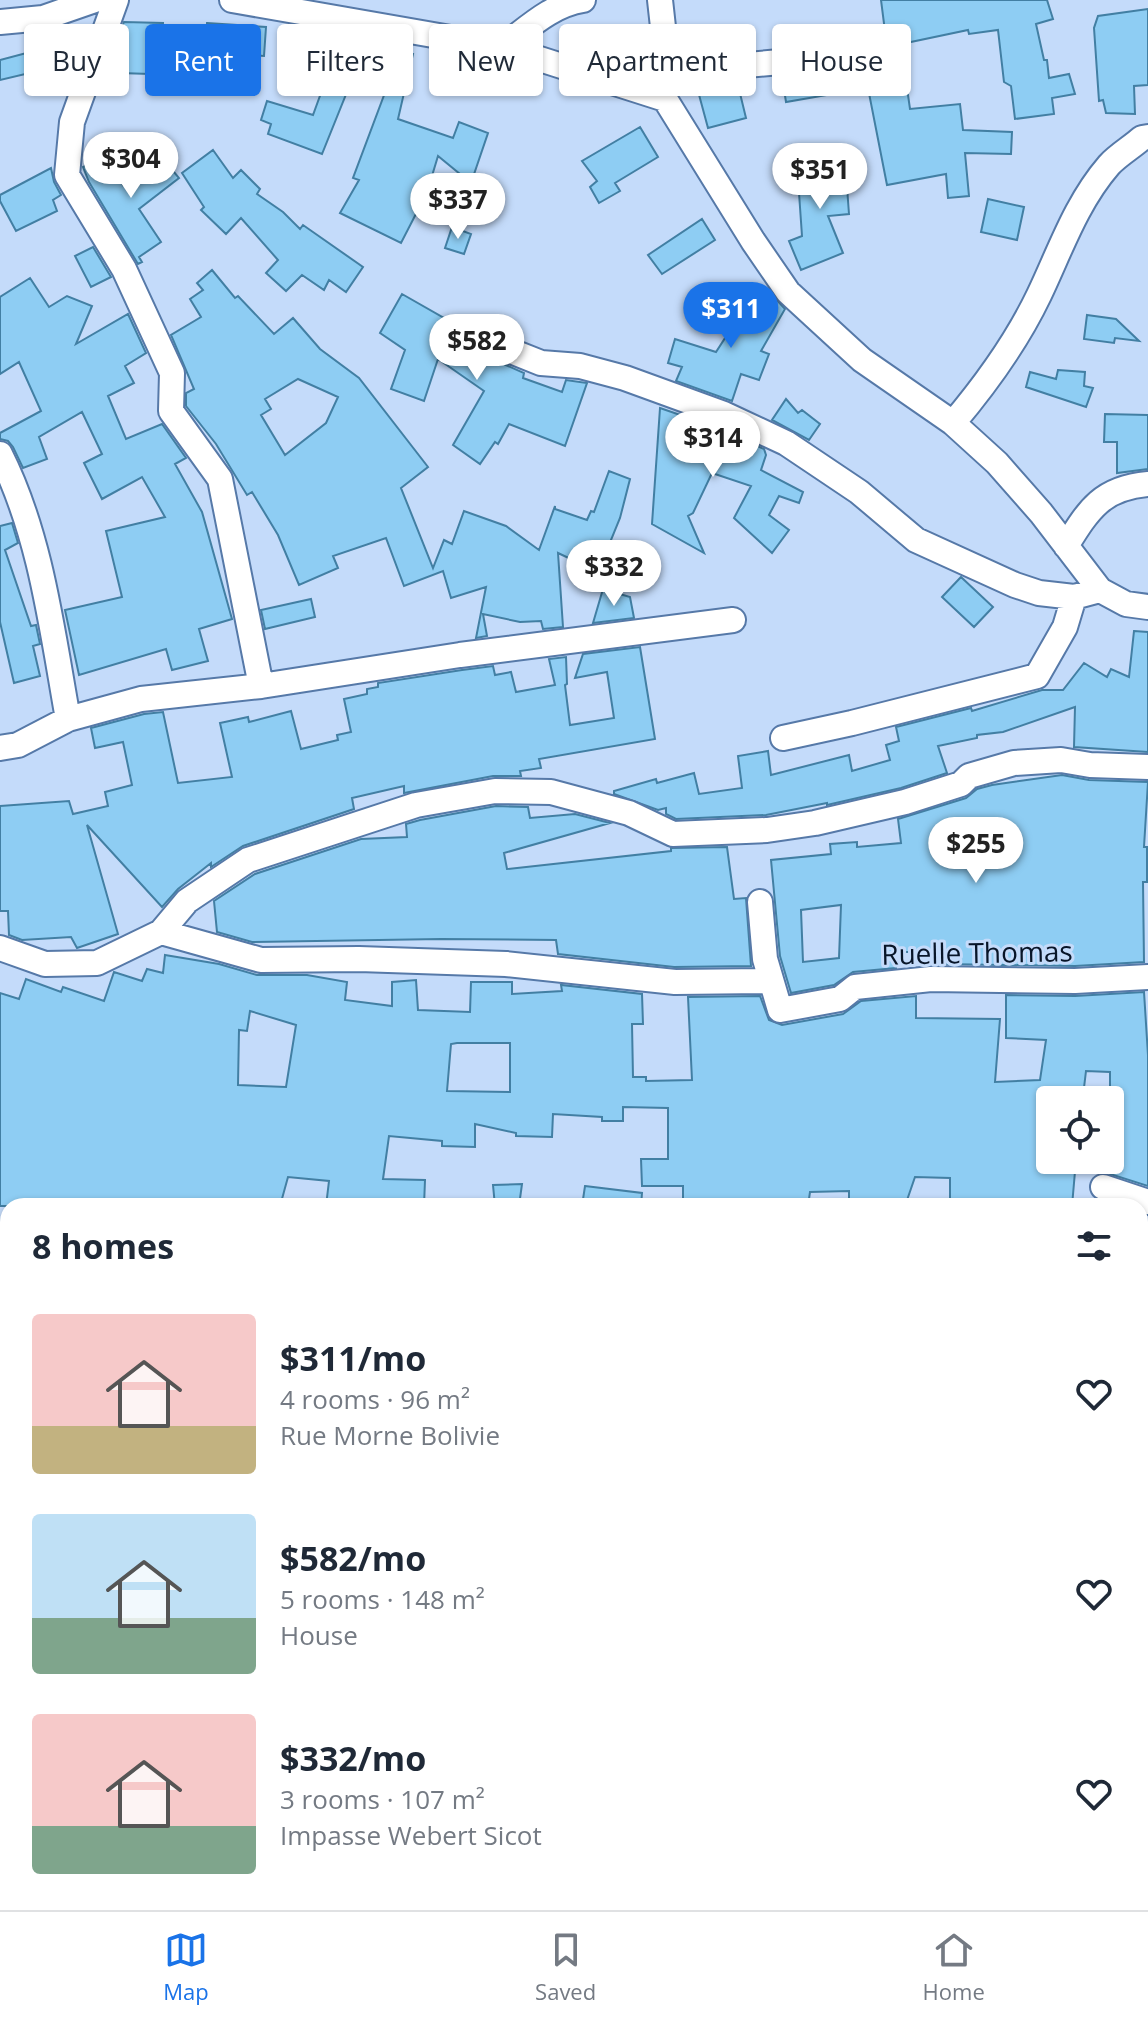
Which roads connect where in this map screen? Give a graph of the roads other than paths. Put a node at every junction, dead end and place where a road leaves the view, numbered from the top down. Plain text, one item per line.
1 (95, 0) edge
2 (116, 0) edge
3 (232, 0) edge
4 (583, 0) edge
5 (660, 0) edge
6 (0, 22) edge
7 (533, 24) edge
8 (663, 24) edge
9 (429, 34) edge
10 (543, 60) edge
11 (665, 96) edge
12 (665, 99) junction
13 (1148, 137) edge
14 (473, 336) dead end
15 (953, 423) junction
16 (0, 454) edge
17 (1148, 484) edge
18 (1066, 546) junction
19 (1100, 590) junction
20 (1074, 597) junction
21 (1148, 607) edge
22 (733, 620) dead end
23 (261, 686) junction
24 (68, 719) junction
25 (783, 738) dead end
26 (0, 748) edge
27 (1148, 767) edge
28 (760, 902) dead end
29 (161, 932) junction
30 (0, 948) edge
31 (1148, 977) edge
32 (771, 981) junction
33 (1103, 1187) dead end
34 (1136, 1198) edge

1 - 6 street
2 - 23 street
3 - 9 street
4 - 7 street
5 - 8 street
10 - 12 street
11 - 12 street
12 - 15 street
13 - 15 street
14 - 20 street
15 - 18 street
16 - 24 street
17 - 18 street
18 - 19 street
19 - 20 street
19 - 21 street
20 - 25 street
22 - 23 street
23 - 24 street
24 - 26 street
27 - 29 street
28 - 32 street, Ruelle Thomas
29 - 30 street
29 - 32 street
31 - 32 street, Ruelle Thomas
33 - 34 street

